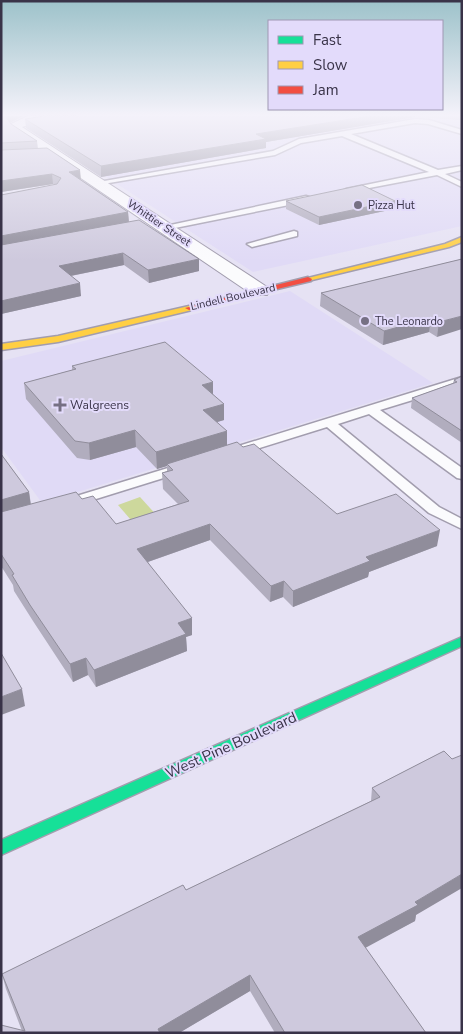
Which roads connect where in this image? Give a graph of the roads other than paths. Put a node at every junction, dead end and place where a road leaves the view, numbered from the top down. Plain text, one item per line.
1 (70, 164) edge
2 (209, 164) edge
3 (416, 164) edge
4 (462, 168) edge
5 (438, 173) junction
6 (98, 183) junction
7 (462, 185) edge
8 (333, 194) edge
9 (314, 197) edge
10 (161, 225) junction
11 (139, 227) edge
12 (294, 234) dead end
13 (462, 238) edge
14 (252, 244) dead end
15 (254, 286) junction
16 (196, 294) dead end
17 (47, 328) dead end
18 (1, 345) edge
19 (462, 381) edge
20 (370, 409) junction
21 (328, 422) junction
22 (225, 454) edge
23 (197, 463) edge
24 (462, 475) edge
25 (48, 509) edge
26 (462, 525) edge
27 (462, 641) edge
28 (1, 848) edge

1 - 6 street, Whittier Street
2 - 6 lane
3 - 5 lane
4 - 5 lane
5 - 7 lane
5 - 8 lane
6 - 10 street, Whittier Street
9 - 10 lane
10 - 11 lane
10 - 15 street, Whittier Street
12 - 14 lane
13 - 15 main road, Lindell Boulevard
15 - 16 main road, Lindell Boulevard
15 - 18 main road, Lindell Boulevard
17 - 18 main road, Lindell Boulevard
19 - 20 lane
20 - 21 lane
20 - 24 lane
21 - 22 lane
21 - 26 lane
23 - 25 lane
27 - 28 main road, West Pine Boulevard

